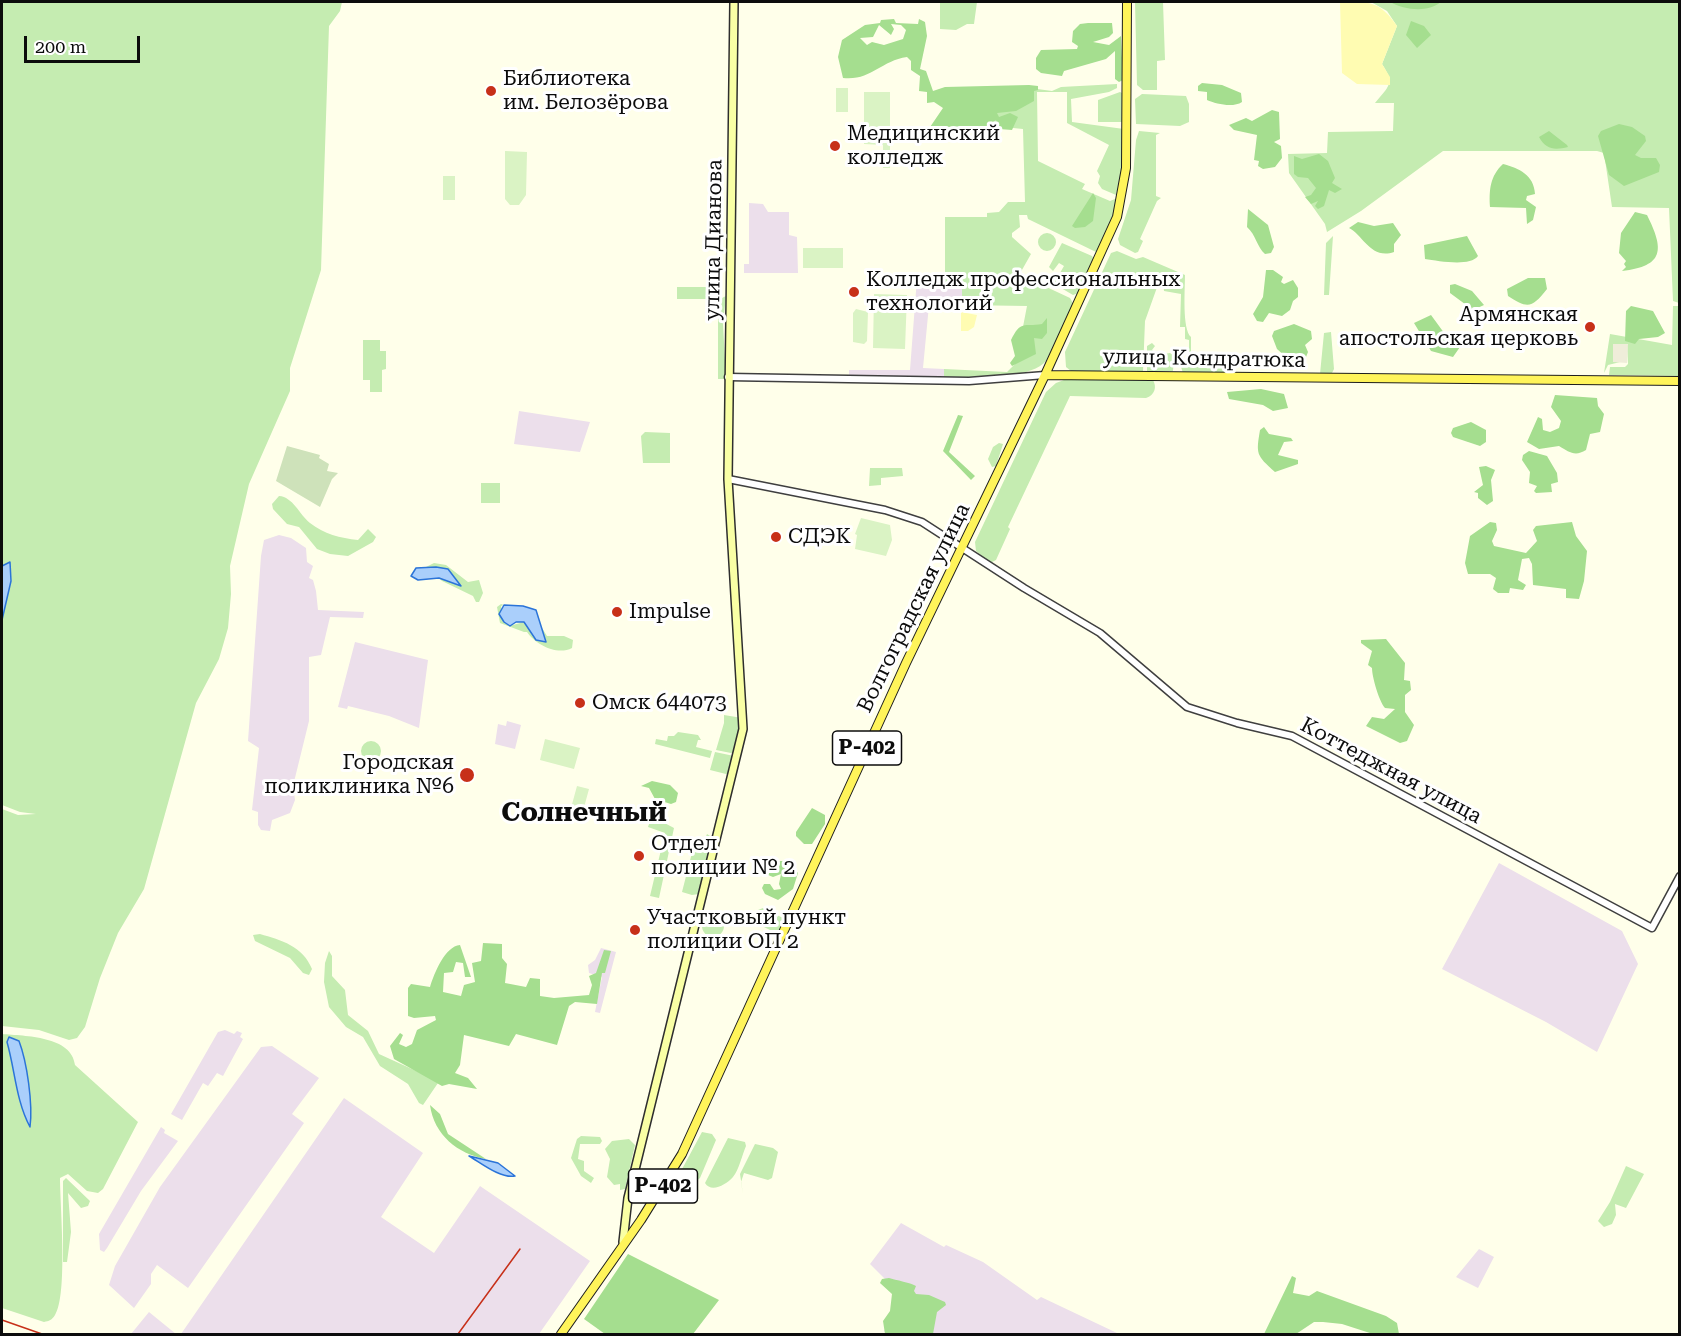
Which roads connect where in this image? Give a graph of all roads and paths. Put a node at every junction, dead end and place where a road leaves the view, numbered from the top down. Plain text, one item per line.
1 (734, 2) edge
2 (1129, 2) edge
3 (1045, 375) junction
4 (728, 377) junction
5 (1680, 381) edge
6 (728, 480) junction
7 (964, 548) junction
8 (1680, 876) edge
9 (623, 1242) junction
10 (561, 1335) edge

1 - 4 main road, улица Дианова
2 - 3 main road, Волгоградская улица
3 - 4 street, улица Кондратюка
3 - 5 main road, улица Кондратюка
3 - 7 main road, Волгоградская улица / Р-402
4 - 6 main road, улица Дианова
6 - 7 street, Коттеджная улица
6 - 9 main road, улица Дианова
7 - 8 street, Коттеджная улица
7 - 9 main road, Волгоградская улица / Р-402
9 - 10 main road, Р-402

